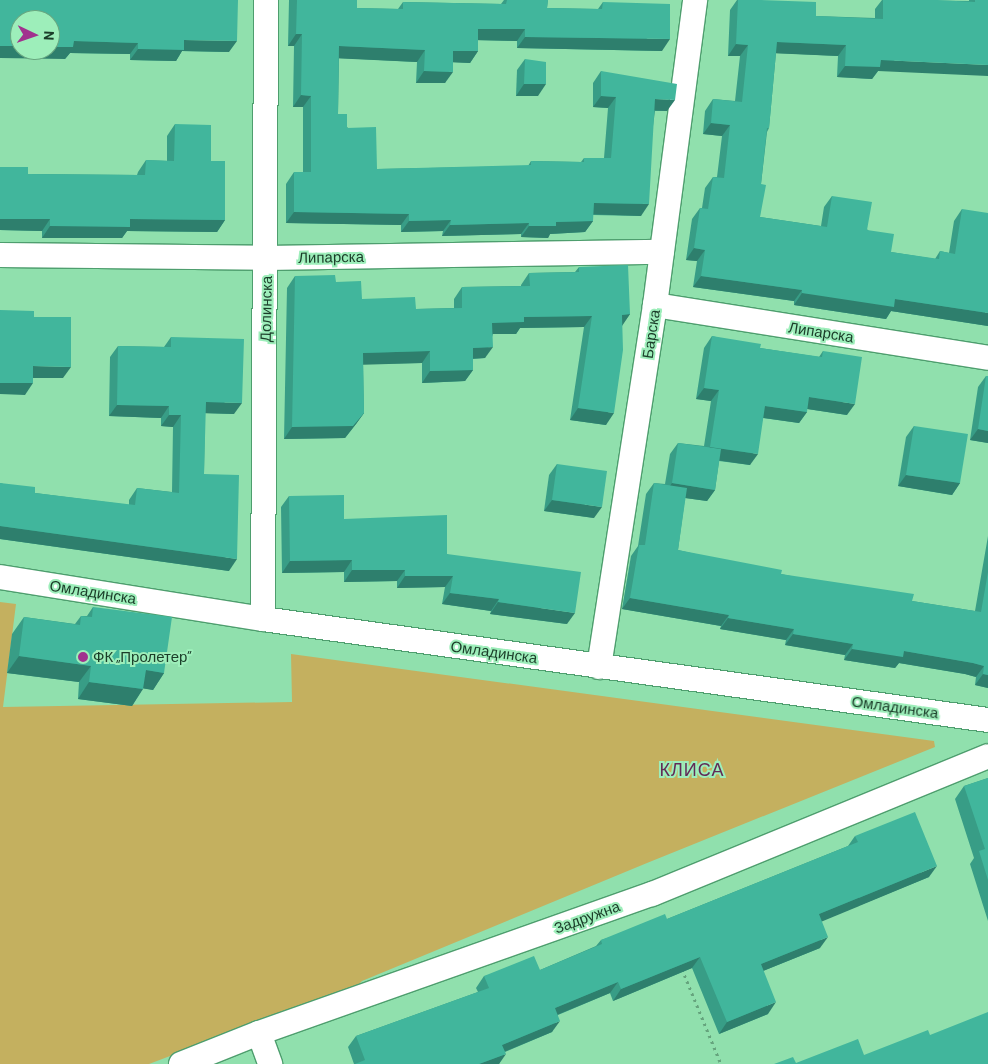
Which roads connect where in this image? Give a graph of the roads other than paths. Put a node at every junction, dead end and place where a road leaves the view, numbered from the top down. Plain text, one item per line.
1 (266, 0) edge
2 (695, 0) edge
3 (662, 252) junction
4 (0, 255) edge
5 (266, 258) junction
6 (655, 305) junction
7 (988, 358) edge
8 (0, 578) edge
9 (263, 619) junction
10 (599, 667) junction
11 (988, 720) edge
12 (988, 756) edge
13 (260, 1034) junction
14 (181, 1064) edge
15 (270, 1064) edge

1 - 5 street, Долинска
2 - 3 street, Барска
3 - 5 street, Липарска
3 - 6 street, Барска
4 - 5 street, Липарска
5 - 9 street, Долинска
6 - 7 street, Липарска
6 - 10 street, Барска
8 - 9 street, Омладинска
9 - 10 street, Омладинска
10 - 11 street, Омладинска
12 - 13 street, Задружна
13 - 14 street, Задружна
13 - 15 street

